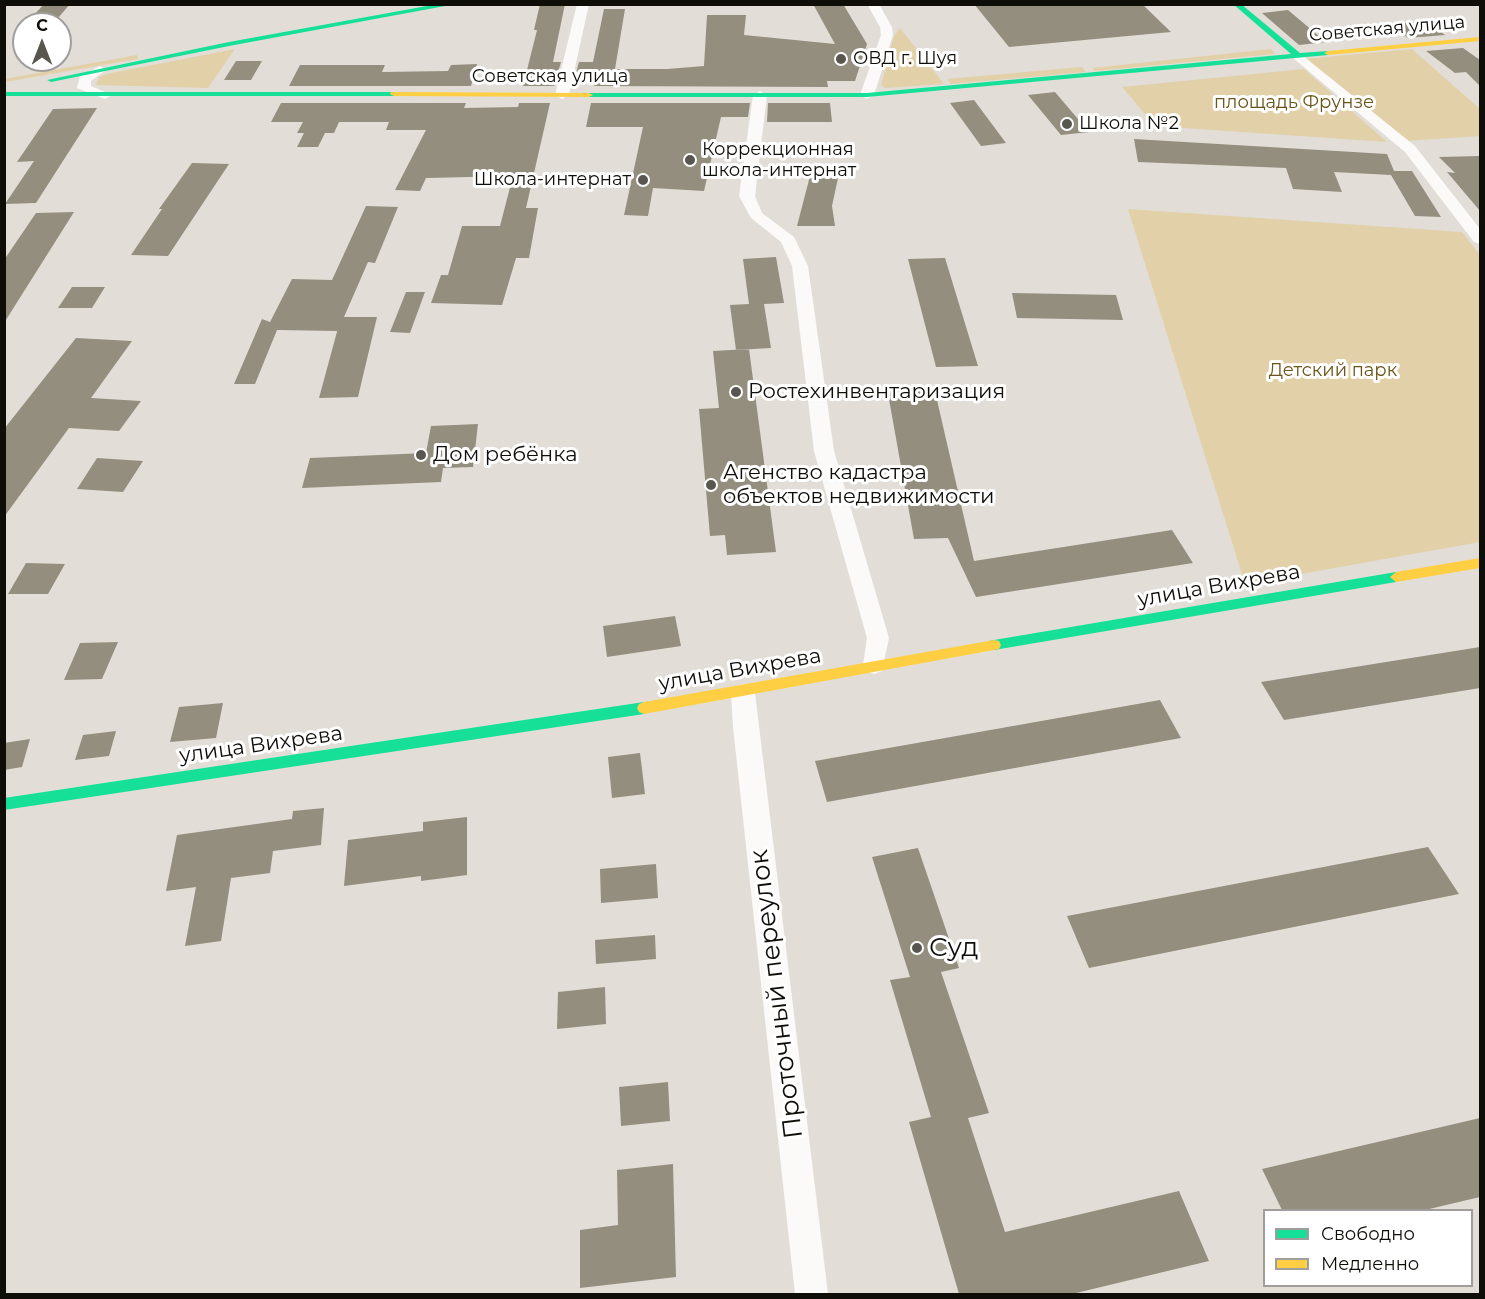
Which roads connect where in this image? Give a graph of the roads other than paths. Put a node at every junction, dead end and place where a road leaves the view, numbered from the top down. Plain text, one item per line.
1 (453, 4) edge
2 (583, 4) edge
3 (873, 4) edge
4 (1236, 4) edge
5 (1480, 39) edge
6 (1297, 55) junction
7 (100, 70) junction
8 (4, 88) edge
9 (4, 94) edge
10 (105, 94) junction
11 (562, 95) junction
12 (760, 95) junction
13 (867, 95) junction
14 (1480, 239) edge
15 (1480, 563) edge
16 (874, 665) junction
17 (743, 693) junction
18 (4, 804) edge
19 (812, 1294) edge

1 - 7 street
2 - 11 street
3 - 13 street
4 - 6 street
5 - 6 street, Советская улица
6 - 13 street, Советская улица
6 - 14 street
7 - 8 street
7 - 10 street
9 - 10 street, Советская улица
10 - 11 street, Советская улица
11 - 12 street, Советская улица
12 - 13 street, Советская улица
12 - 16 street
15 - 16 street, улица Вихрева
16 - 17 street, улица Вихрева
17 - 18 street, улица Вихрева
17 - 19 street, Проточный переулок

